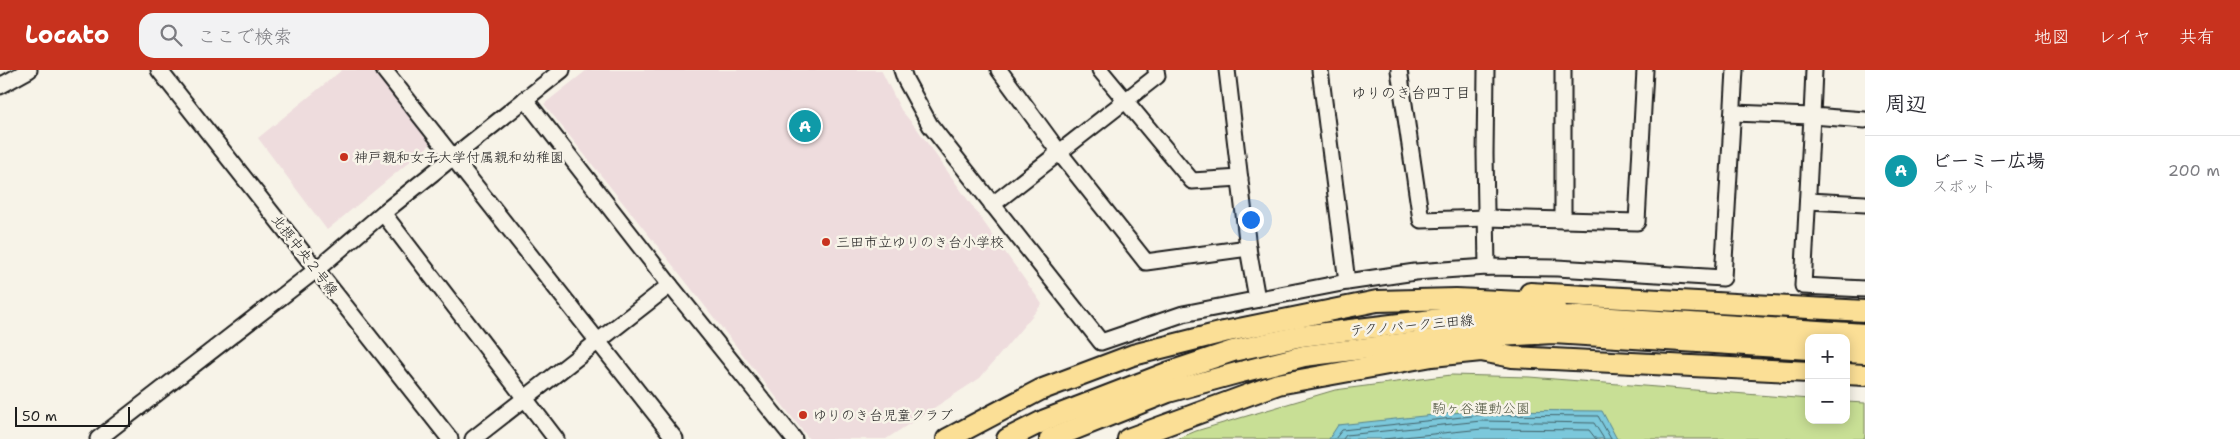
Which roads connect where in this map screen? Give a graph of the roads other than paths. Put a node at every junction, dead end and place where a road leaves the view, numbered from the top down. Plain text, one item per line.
1 (29, 70) edge
2 (160, 70) edge
3 (562, 70) edge
4 (902, 70) edge
5 (999, 70) edge
6 (1100, 70) edge
7 (1156, 70) edge
8 (1228, 70) edge
9 (1320, 70) edge
10 (1400, 70) edge
11 (1486, 70) edge
12 (1563, 70) edge
13 (1645, 70) edge
14 (1735, 70) edge
15 (1814, 70) edge
16 (388, 72) edge
17 (0, 86) edge
18 (525, 99) junction
19 (1126, 101) junction
20 (1732, 113) junction
21 (1812, 116) junction
22 (1865, 120) edge
23 (1059, 152) junction
24 (453, 157) junction
25 (1240, 178) junction
26 (1808, 201) junction
27 (1865, 204) edge
28 (992, 205) junction
29 (383, 213) junction
30 (1487, 218) junction
31 (1563, 220) junction
32 (1248, 248) junction
33 (1488, 267) junction
34 (316, 270) junction
35 (1347, 282) junction
36 (670, 285) junction
37 (1865, 289) edge
38 (1257, 298) junction
39 (1456, 299) junction
40 (1865, 311) edge
41 (1580, 316) junction
42 (1865, 334) edge
43 (1631, 338) junction
44 (597, 342) junction
45 (1805, 349) edge
46 (1481, 351) junction
47 (1850, 352) edge
48 (1865, 352) edge
49 (1805, 372) edge
50 (1850, 374) edge
51 (1865, 375) edge
52 (524, 399) junction
53 (98, 439) edge
54 (450, 439) edge
55 (473, 439) edge
56 (556, 439) edge
57 (675, 439) edge
58 (794, 439) edge
59 (947, 439) edge
60 (1008, 439) edge
61 (1050, 439) edge
62 (1128, 439) edge

1 - 17 street
2 - 34 street, 北摂中央２号線
3 - 18 street
4 - 28 street
5 - 23 street
6 - 19 street
7 - 19 street
8 - 25 street
9 - 35 street
10 - 30 street
11 - 30 street
12 - 31 street
13 - 31 street
14 - 20 street
15 - 21 street
16 - 24 street
18 - 24 street
18 - 36 street
19 - 23 street
19 - 25 street
20 - 21 street
20 - 33 street
21 - 22 street
21 - 26 street
23 - 28 street
23 - 32 street
24 - 29 street
24 - 44 street
25 - 32 street
26 - 27 street
26 - 37 street
28 - 38 street
29 - 34 street
29 - 52 street
30 - 31 street
30 - 33 street
32 - 38 street
33 - 35 street
34 - 53 street
34 - 54 street, 北摂中央２号線
35 - 38 street
36 - 44 street
36 - 58 street
39 - 40 main road
39 - 41 main road
39 - 59 main road
41 - 42 main road, テクノパーク三田線
41 - 60 main road, テクノパーク三田線
43 - 45 main road, テクノパーク三田線
43 - 46 main road
43 - 61 main road, テクノパーク三田線
44 - 52 street
44 - 57 street
46 - 49 main road
46 - 62 main road
47 - 48 main road
50 - 51 main road
52 - 55 street
52 - 56 street

